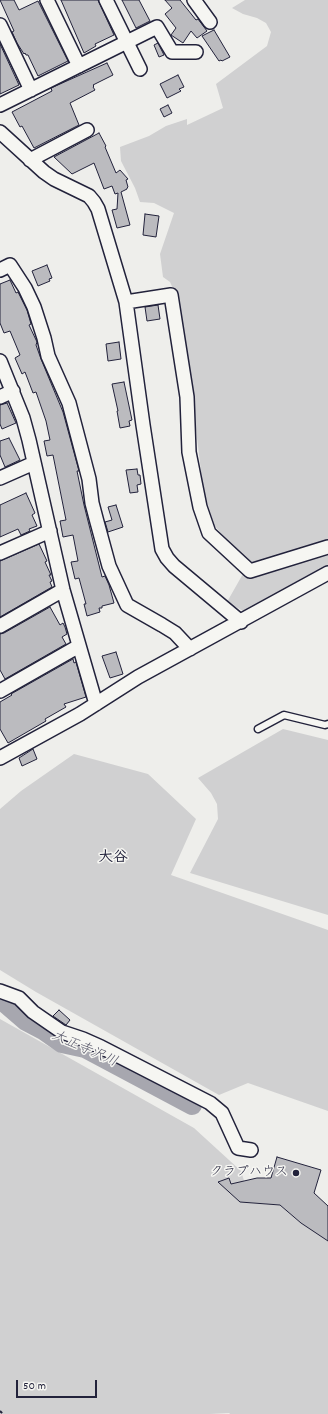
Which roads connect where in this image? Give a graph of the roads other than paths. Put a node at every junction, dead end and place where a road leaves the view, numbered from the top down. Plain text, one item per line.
1 (47, 0) edge
2 (106, 0) edge
3 (194, 0) edge
4 (210, 22) dead end
5 (0, 25) edge
6 (127, 42) junction
7 (196, 52) dead end
8 (79, 66) junction
9 (140, 69) dead end
10 (31, 90) junction
11 (0, 105) edge
12 (87, 130) dead end
13 (0, 132) edge
14 (30, 160) junction
15 (0, 270) edge
16 (126, 302) junction
17 (0, 361) edge
18 (12, 391) junction
19 (0, 397) edge
20 (34, 463) junction
21 (0, 478) edge
22 (50, 531) junction
23 (328, 547) edge
24 (0, 553) edge
25 (328, 573) edge
26 (63, 590) junction
27 (241, 622) junction
28 (0, 626) edge
29 (79, 646) junction
30 (190, 649) junction
31 (0, 691) edge
32 (96, 704) junction
33 (328, 724) edge
34 (258, 729) dead end
35 (0, 758) edge
36 (0, 991) edge
37 (251, 1150) dead end

1 - 8 street
2 - 6 street
3 - 4 street
5 - 10 street
6 - 7 street
6 - 8 street
6 - 9 street
8 - 10 street
10 - 11 street
12 - 14 street
13 - 14 street
14 - 16 street
15 - 30 street
16 - 23 street
16 - 27 street
17 - 18 street
18 - 19 street
18 - 20 street
20 - 21 street
20 - 22 street
22 - 24 street
22 - 26 street
25 - 27 street
26 - 28 street
26 - 29 street
27 - 30 street
29 - 31 street
29 - 32 street
30 - 32 street
32 - 35 street
33 - 34 lane
36 - 37 street

